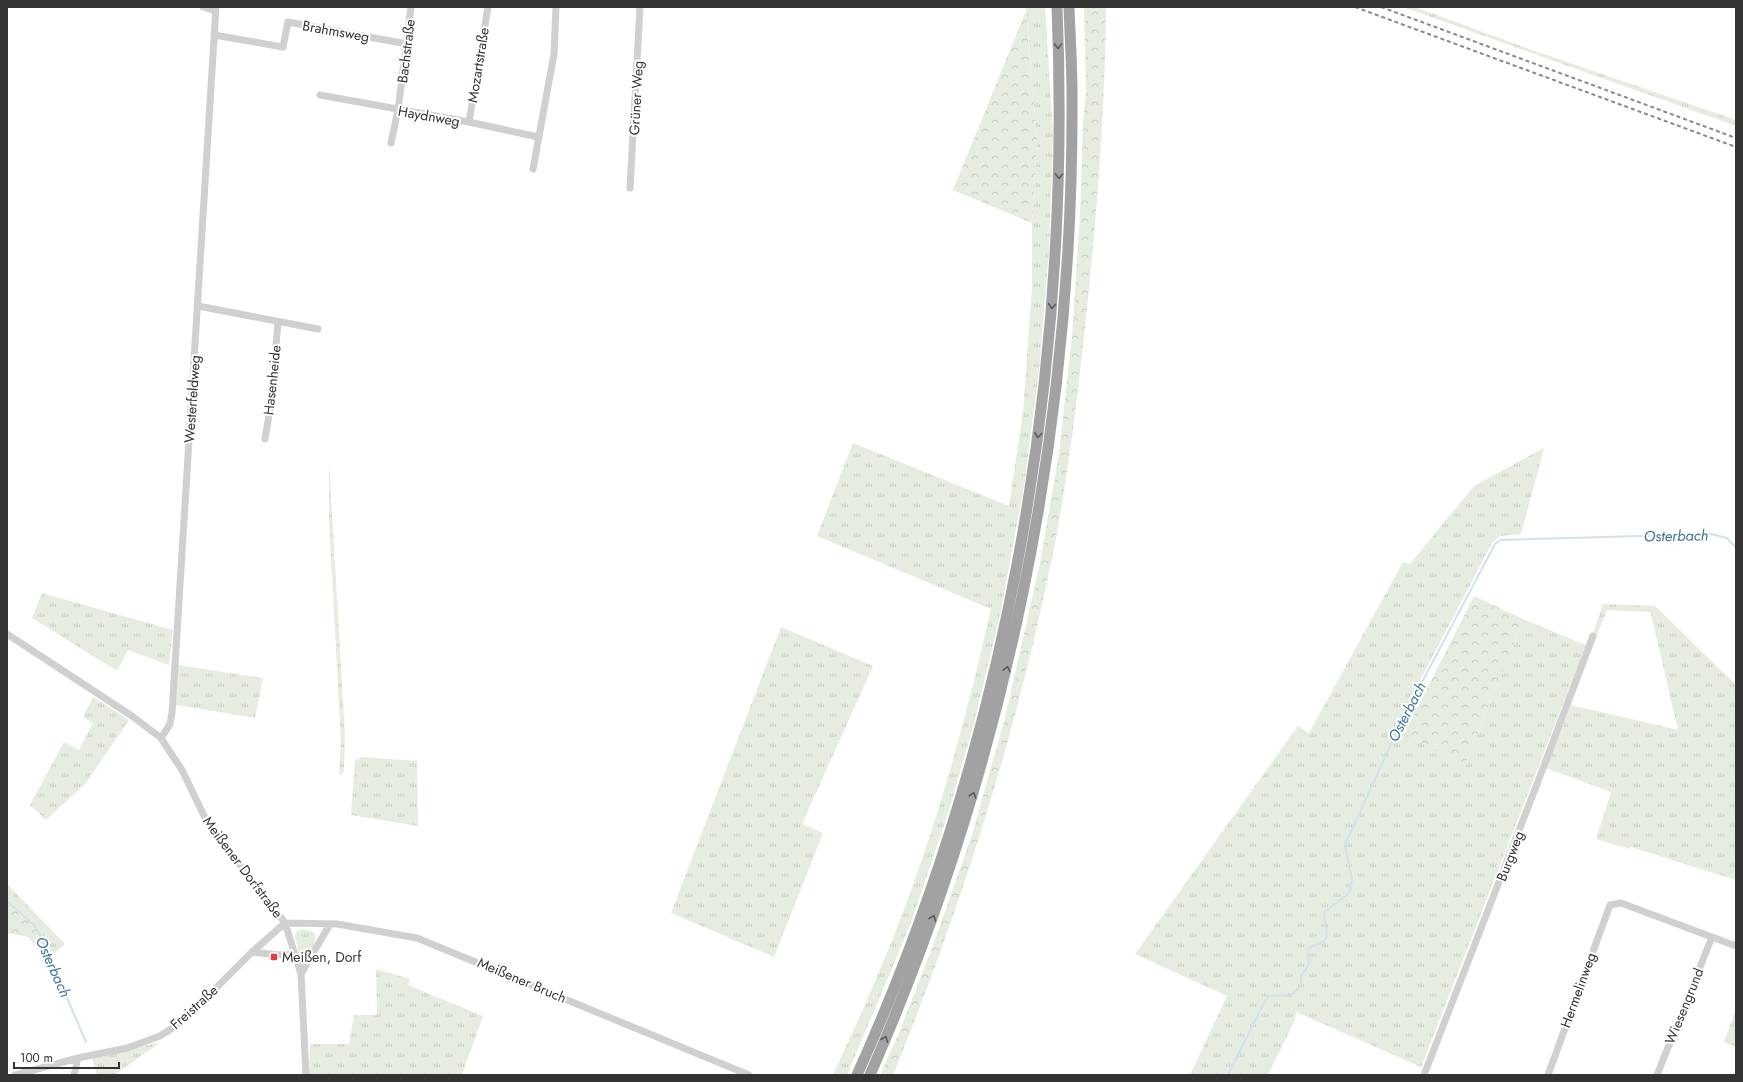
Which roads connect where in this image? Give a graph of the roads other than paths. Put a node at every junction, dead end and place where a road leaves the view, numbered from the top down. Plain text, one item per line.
1 (203, 7) edge
2 (411, 7) edge
3 (488, 7) edge
4 (556, 7) edge
5 (640, 7) edge
6 (1057, 7) edge
7 (1069, 7) edge
8 (216, 9) edge
9 (214, 35) junction
10 (407, 44) junction
11 (320, 95) dead end
12 (398, 110) junction
13 (469, 122) junction
14 (538, 137) junction
15 (391, 143) dead end
16 (533, 169) dead end
17 (630, 188) dead end
18 (198, 306) junction
19 (278, 322) junction
20 (318, 329) dead end
21 (265, 438) dead end
22 (7, 634) edge
23 (1593, 636) dead end
24 (161, 738) junction
25 (285, 923) junction
26 (330, 924) junction
27 (1712, 938) junction
28 (1736, 946) edge
29 (252, 952) junction
30 (295, 954) junction
31 (302, 974) junction
32 (78, 1058) junction
33 (15, 1075) edge
34 (74, 1075) edge
35 (306, 1075) edge
36 (749, 1075) edge
37 (857, 1075) edge
38 (870, 1075) edge
39 (1424, 1075) edge
40 (1548, 1075) edge
41 (1657, 1075) edge

1 - 8 street
2 - 10 street, Bachstraße
3 - 13 street, Mozartstraße
4 - 14 street
5 - 17 street, Grüner Weg
6 -> 37 highway
38 -> 7 highway
8 - 9 street, Westerfeldweg
9 - 10 street, Brahmsweg
9 - 18 street, Westerfeldweg
10 - 12 street, Bachstraße
11 - 12 street, Haydnweg
12 - 13 street, Haydnweg
12 - 15 street, Bachstraße
13 - 14 street, Haydnweg
14 - 16 street
18 - 19 street
18 - 24 street, Westerfeldweg
19 - 20 street
19 - 21 street, Hasenheide
22 - 24 street, Meißener Dorfstraße
23 - 39 street, Burgweg
24 - 25 street, Meißener Dorfstraße
25 - 26 street, Meißener Bruch
25 - 29 street, Freistraße
25 - 30 street, Meißener Dorfstraße
26 - 31 street
26 - 36 street, Meißener Bruch
27 - 28 street
27 - 40 street, Hermelinweg
27 - 41 street, Wiesengrund
29 - 30 street
29 - 32 street, Freistraße
30 - 31 street, Meißener Dorfstraße
31 - 35 street, Meißener Dorfstraße
32 - 33 street, Freistraße
32 - 34 street

